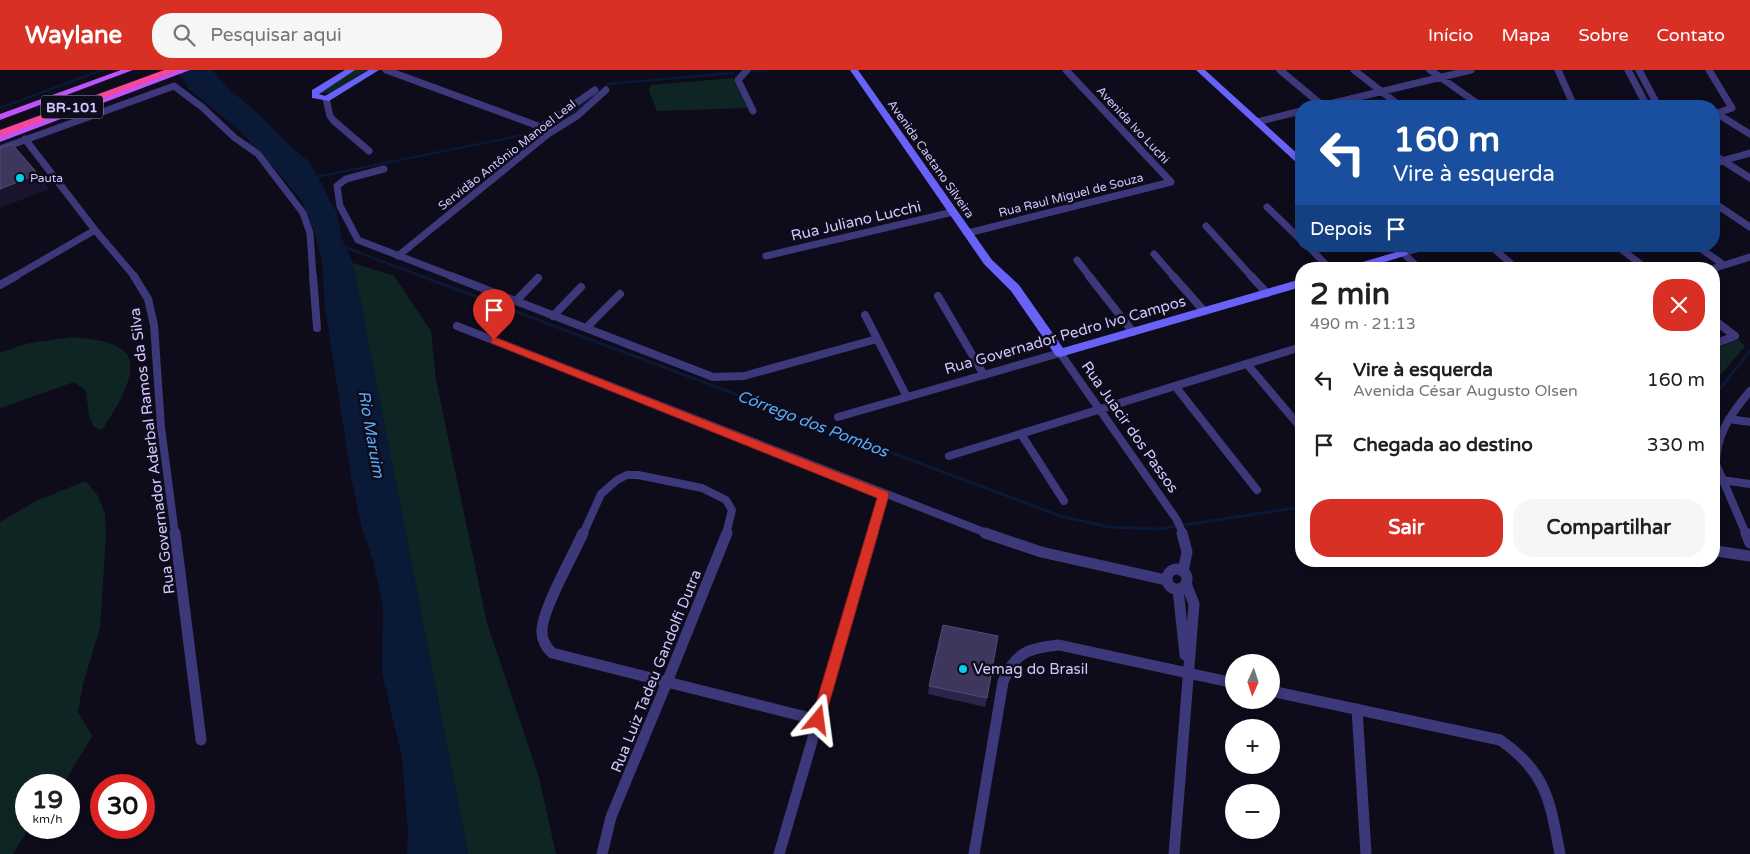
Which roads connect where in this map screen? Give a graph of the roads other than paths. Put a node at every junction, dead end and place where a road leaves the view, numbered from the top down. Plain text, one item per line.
1 (129, 70) edge
2 (154, 70) edge
3 (174, 70) edge
4 (186, 70) edge
5 (351, 70) edge
6 (375, 70) edge
7 (386, 70) edge
8 (748, 70) edge
9 (854, 70) edge
10 (1066, 70) edge
11 (1200, 70) edge
12 (1280, 70) edge
13 (1354, 70) edge
14 (1430, 70) edge
15 (1471, 70) edge
16 (1558, 70) edge
17 (1628, 70) edge
18 (1639, 70) edge
19 (1709, 70) edge
20 (1440, 77) junction
21 (145, 80) junction
22 (174, 86) joint
23 (595, 90) dead end
24 (606, 90) dead end
25 (1382, 92) junction
26 (326, 99) junction
27 (1316, 100) edge
28 (1348, 100) edge
29 (1392, 100) edge
30 (1473, 100) edge
31 (1571, 100) edge
32 (1644, 100) edge
33 (1655, 100) edge
34 (753, 111) dead end
35 (1295, 112) edge
36 (1720, 112) edge
37 (0, 116) edge
38 (1720, 116) edge
39 (1257, 122) junction
40 (0, 126) edge
41 (545, 131) junction
42 (0, 134) edge
43 (1750, 134) edge
44 (0, 139) edge
45 (26, 140) junction
46 (0, 149) edge
47 (368, 151) dead end
48 (1750, 153) edge
49 (1295, 157) edge
50 (1720, 159) edge
51 (1723, 161) junction
52 (1720, 162) edge
53 (384, 169) dead end
54 (1164, 174) joint
55 (1750, 178) edge
56 (1268, 207) dead end
57 (1720, 207) edge
58 (953, 212) junction
59 (1206, 226) dead end
60 (1750, 227) edge
61 (95, 230) junction
62 (968, 233) junction
63 (1295, 234) edge
64 (1314, 252) edge
65 (1394, 252) edge
66 (1401, 252) edge
67 (1497, 252) edge
68 (1625, 252) edge
69 (1706, 252) edge
70 (1154, 254) dead end
71 (398, 256) junction
72 (766, 256) dead end
73 (1750, 256) edge
74 (1077, 260) dead end
75 (988, 262) joint
76 (1323, 262) edge
77 (1368, 262) edge
78 (1412, 262) edge
79 (1509, 262) edge
80 (1638, 262) edge
81 (1720, 262) edge
82 (1720, 262) edge
83 (1724, 265) junction
84 (1720, 266) edge
85 (538, 278) dead end
86 (0, 285) edge
87 (1295, 285) edge
88 (581, 286) dead end
89 (1268, 292) junction
90 (620, 294) dead end
91 (938, 296) dead end
92 (516, 301) junction
93 (1204, 310) junction
94 (865, 315) dead end
95 (553, 316) junction
96 (1720, 325) edge
97 (457, 326) dead end
98 (317, 328) dead end
99 (586, 328) junction
100 (1132, 332) junction
101 (877, 339) junction
102 (1720, 342) edge
103 (1295, 350) edge
104 (1060, 353) junction
105 (1246, 364) junction
106 (984, 375) junction
107 (1175, 386) junction
108 (1750, 391) edge
109 (907, 397) junction
110 (1100, 410) junction
111 (838, 417) dead end
112 (1729, 418) junction
113 (1295, 421) edge
114 (1750, 422) edge
115 (1720, 432) edge
116 (1021, 434) junction
117 (949, 456) dead end
118 (1720, 475) edge
119 (1722, 480) junction
120 (1750, 484) edge
121 (1257, 490) dead end
122 (884, 495) junction
123 (726, 500) joint
124 (1064, 500) dead end
125 (1750, 543) edge
126 (1720, 552) edge
127 (1750, 556) edge
128 (1183, 572) junction
129 (1166, 580) junction
130 (1182, 587) junction
131 (1025, 651) joint
132 (1187, 673) junction
133 (1225, 681) edge
134 (668, 682) junction
135 (1280, 693) edge
136 (1357, 708) junction
137 (818, 720) junction
138 (201, 740) dead end
139 (1529, 761) joint
140 (602, 854) edge
141 (779, 854) edge
142 (974, 854) edge
143 (1174, 854) edge
144 (1366, 854) edge
145 (1560, 854) edge

1 - 37 main road
2 - 21 highway, BR-101
3 - 21 highway, BR-101
4 - 21 main road
5 - 26 street
6 - 26 street
7 - 41 street
8 - 34 street
9 - 58 street, Avenida Caetano Silveira
10 - 54 street, Avenida Ivo Luchi
11 - 39 street
12 - 27 street
13 - 25 street
14 - 20 street
15 - 20 street
16 - 31 street
17 - 32 street
18 - 33 street
19 - 36 street
20 - 25 street
20 - 30 street
21 - 40 highway, BR-101
21 - 42 highway, BR-101
21 - 44 main road
22 - 45 street
22 - 98 street
23 - 41 street
24 - 41 street, Servidão Antônio Manoel Leal
25 - 28 street
25 - 29 street
26 - 47 street
35 - 39 street
38 - 43 street
39 - 49 street
41 - 71 street, Servidão Antônio Manoel Leal
45 - 46 street
45 - 61 street, Rua Governador Aderbal Ramos da Silva
48 - 51 street
50 - 51 street
51 - 52 street
51 - 55 street
53 - 71 street
54 - 62 street, Rua Raul Miguel de Souza
56 - 63 street
57 - 60 street
58 - 62 street, Avenida Caetano Silveira
58 - 72 street, Rua Juliano Lucchi
59 - 89 street
61 - 86 street
61 - 138 street, Rua Governador Aderbal Ramos da Silva
62 - 75 street, Avenida Caetano Silveira
64 - 76 street
65 - 77 street
66 - 78 street
67 - 79 street
68 - 80 street
69 - 81 street
70 - 93 street
71 - 92 street
73 - 83 street
74 - 100 street
75 - 104 street, Rua Juacir dos Passos
82 - 83 street
83 - 84 street
85 - 92 street
87 - 89 street, Rua Governador Pedro Ivo Campos
88 - 95 street
89 - 93 street, Rua Governador Pedro Ivo Campos
90 - 99 street
91 - 106 street
92 - 95 street
93 - 100 street, Rua Governador Pedro Ivo Campos
94 - 101 street
95 - 99 street
96 - 102 street
97 - 122 street
99 - 101 street
100 - 104 street, Rua Governador Pedro Ivo Campos
101 - 109 street
103 - 105 street
104 - 106 street, Rua Governador Pedro Ivo Campos
104 - 110 street, Rua Juacir dos Passos
105 - 107 street
105 - 113 street
106 - 109 street, Rua Governador Pedro Ivo Campos
107 - 110 street
107 - 121 street
108 - 112 street
109 - 111 street, Rua Governador Pedro Ivo Campos
110 - 116 street
110 - 128 street, Rua Juacir dos Passos
112 - 114 street
112 - 115 street
116 - 117 street
116 - 124 street
118 - 119 street
119 - 120 street
119 - 125 street
122 - 129 street
122 - 137 street
123 - 134 street, Rua Luiz Tadeu Gandolfi Dutra
123 - 134 street
126 - 127 street
128 - 129 street
128 - 130 street
129 - 130 street
130 - 132 street
130 - 132 street
131 - 132 street
131 - 142 street
132 - 133 street
132 - 143 street
134 - 137 street
134 - 140 street, Rua Luiz Tadeu Gandolfi Dutra
135 - 136 street
136 - 139 street
136 - 144 street
137 - 141 street
139 - 145 street

